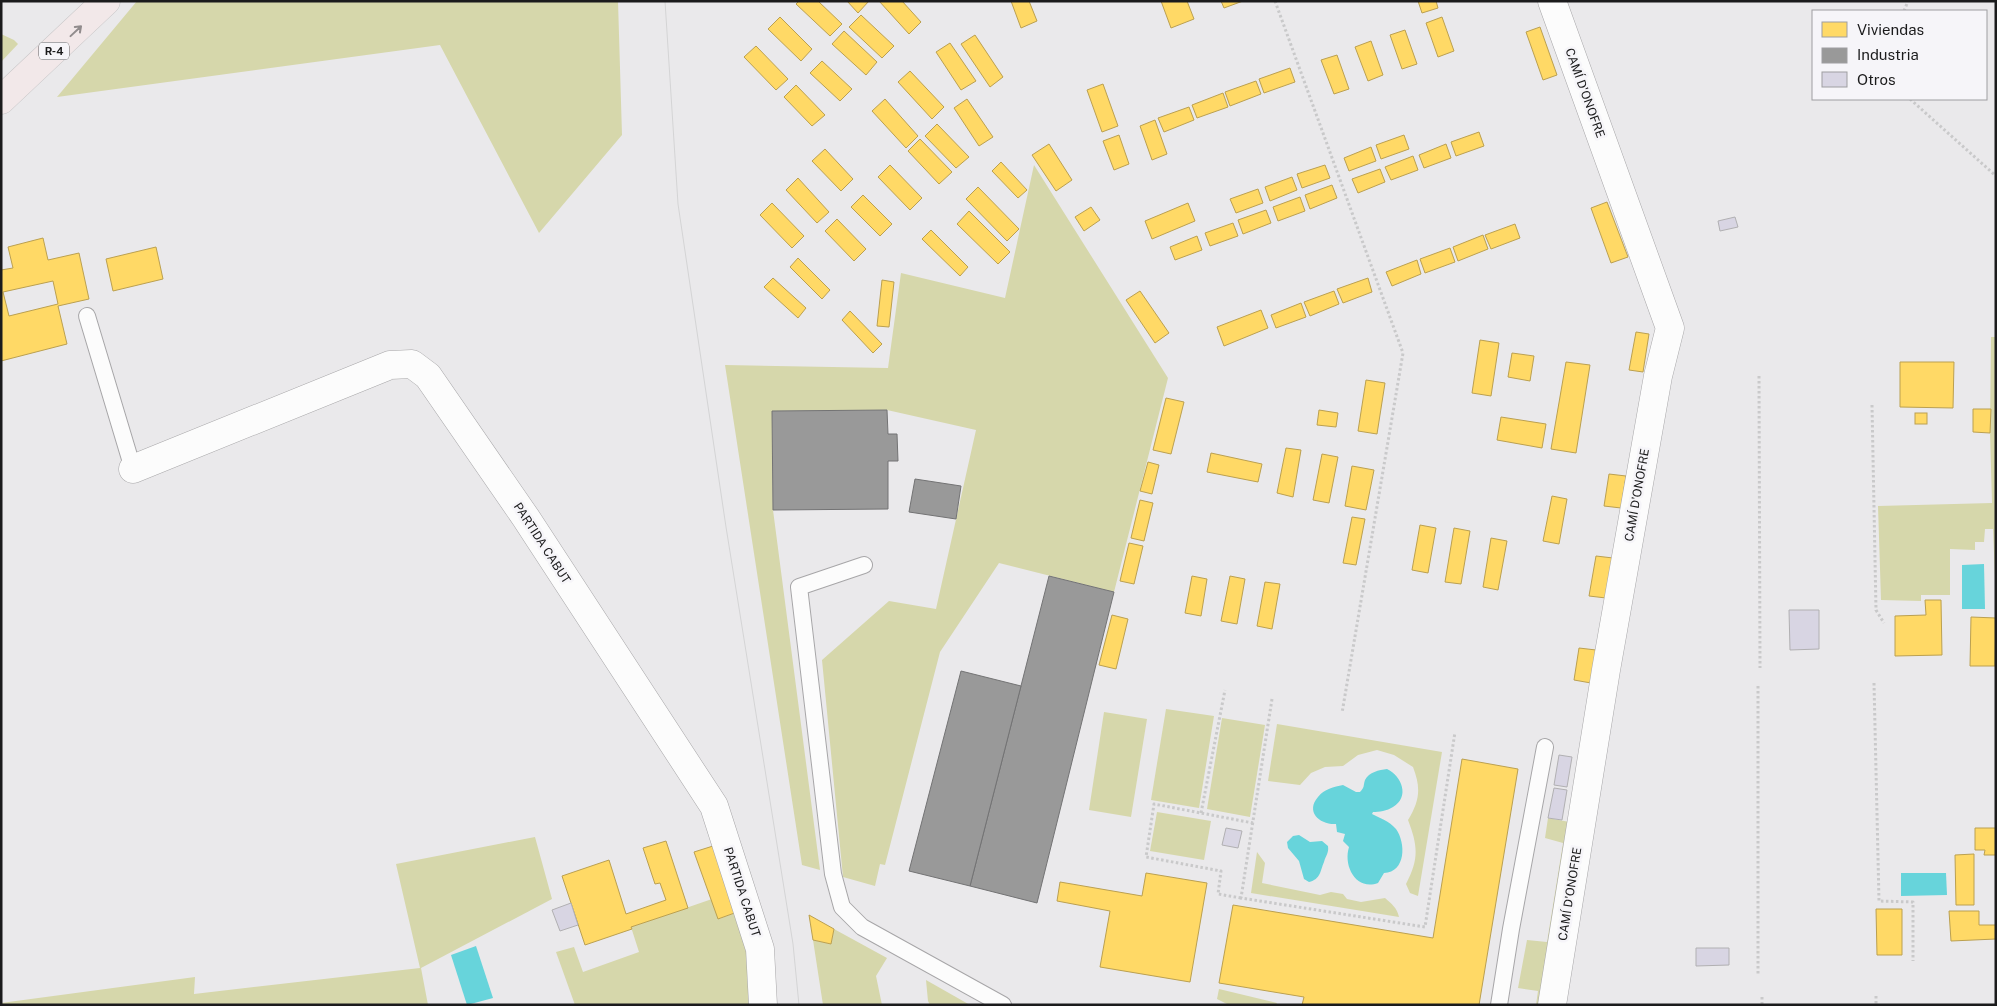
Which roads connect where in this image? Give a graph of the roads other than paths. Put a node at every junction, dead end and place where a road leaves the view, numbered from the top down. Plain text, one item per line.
1 (106, 1) edge
2 (1552, 1) edge
3 (1, 100) edge
4 (87, 316) dead end
5 (133, 469) joint
6 (864, 566) dead end
7 (1545, 747) dead end
8 (763, 1005) edge
9 (1003, 1005) edge
10 (1499, 1005) edge
11 (1552, 1005) edge

3 -> 1 highway, R-4
2 - 11 street, CAMÍ D'ONOFRE
4 - 5 lane
5 - 8 street, PARTIDA CABUT
6 - 9 lane
7 - 10 lane

